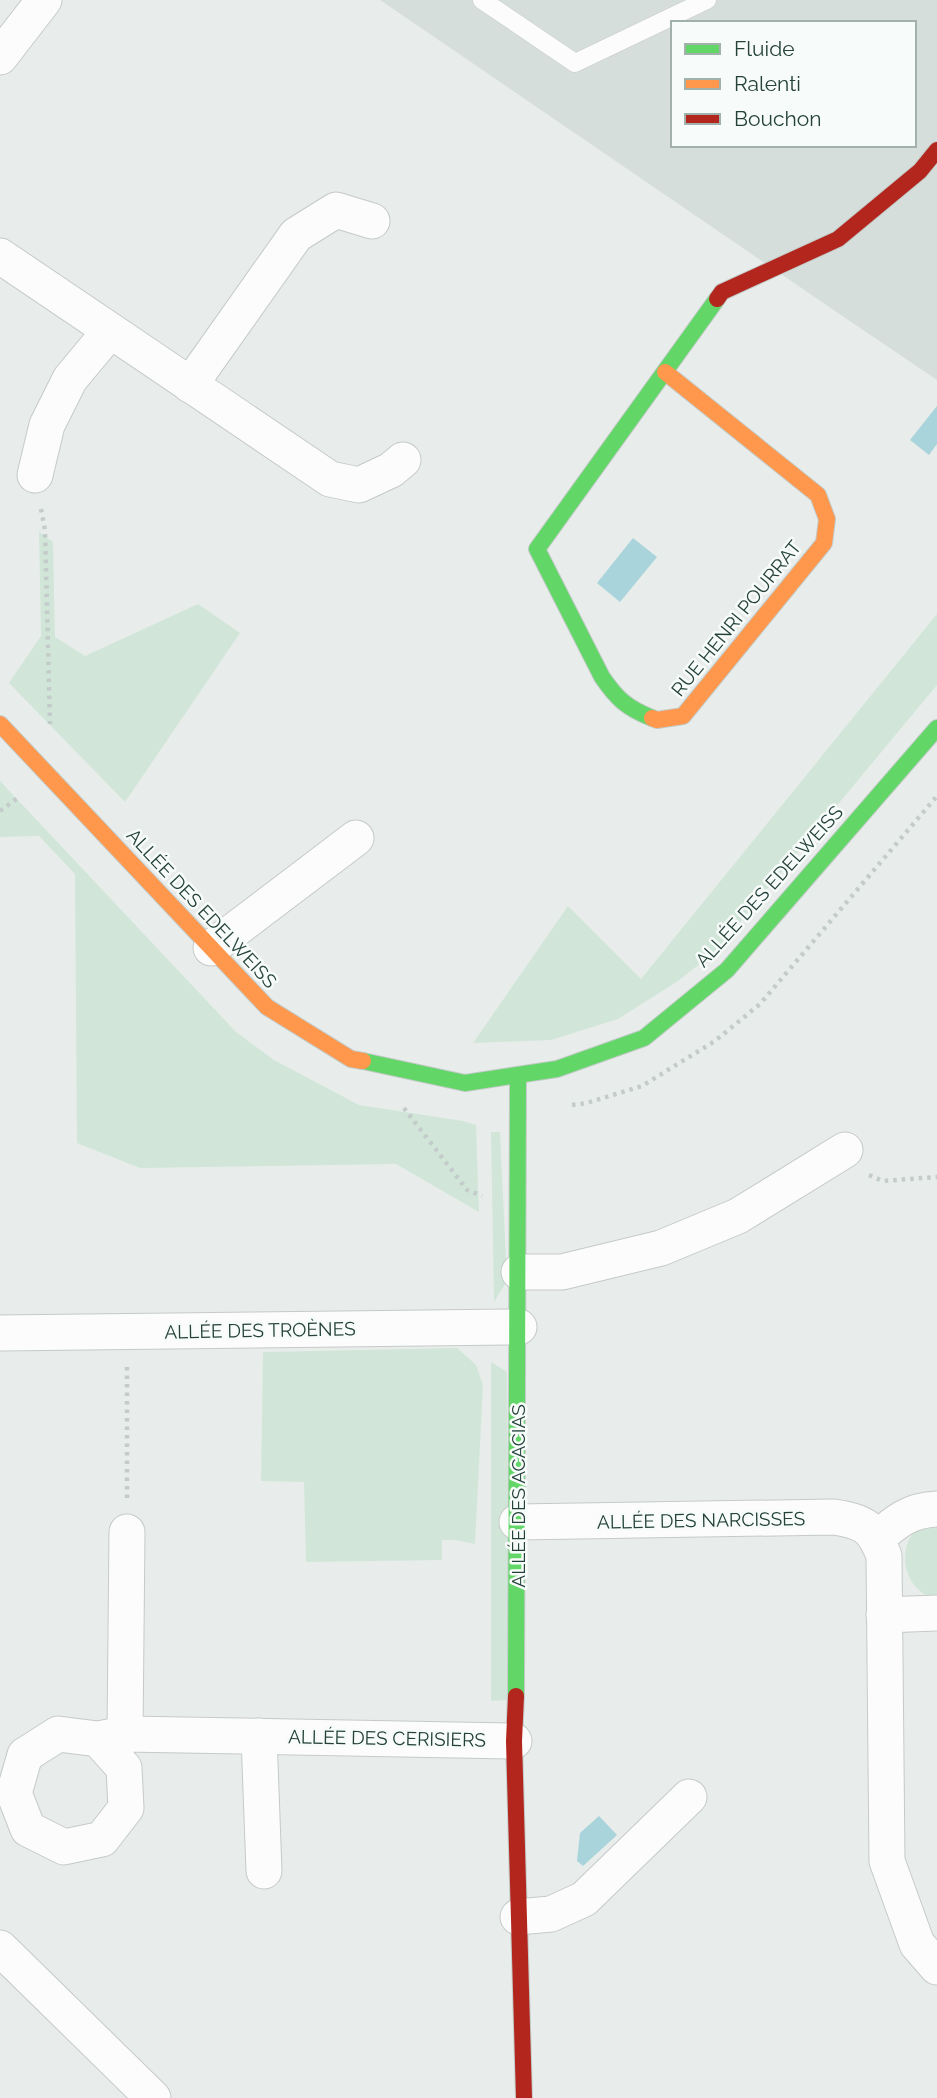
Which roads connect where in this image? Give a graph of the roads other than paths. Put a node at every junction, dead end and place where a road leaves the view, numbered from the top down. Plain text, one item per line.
1 (44, 0) edge
2 (482, 0) edge
3 (707, 0) edge
4 (0, 57) edge
5 (937, 150) edge
6 (372, 220) dead end
7 (0, 256) edge
8 (110, 331) junction
9 (665, 372) junction
10 (190, 384) junction
11 (403, 460) dead end
12 (35, 475) road end
13 (0, 724) edge
14 (937, 728) edge
15 (356, 838) dead end
16 (211, 948) junction
17 (518, 1075) junction
18 (845, 1150) road end
19 (519, 1272) junction
20 (519, 1327) junction
21 (0, 1333) edge
22 (937, 1509) edge
23 (517, 1522) junction
24 (127, 1532) road end
25 (877, 1538) junction
26 (937, 1613) edge
27 (884, 1615) junction
28 (260, 1736) junction
29 (514, 1741) junction
30 (689, 1797) dead end
31 (264, 1871) dead end
32 (518, 1917) junction
33 (0, 1948) edge
34 (937, 1967) edge
35 (153, 2098) edge
36 (524, 2098) edge

1 - 4 street
2 - 3 lane
5 - 9 street, RUE HENRI POURRAT
6 - 10 street
7 - 8 street
8 - 10 street
8 - 12 street
9 - 9 street, RUE HENRI POURRAT
10 - 11 street
13 - 16 street, ALLÉE DES EDELWEISS
14 - 17 street, ALLÉE DES EDELWEISS
15 - 16 street
16 - 17 street, ALLÉE DES EDELWEISS
17 - 19 street, ALLÉE DES ACACIAS
18 - 19 street
19 - 20 street, ALLÉE DES ACACIAS
20 - 21 street, ALLÉE DES TROÈNES
20 - 23 street, ALLÉE DES ACACIAS
22 - 25 street
23 - 25 street, ALLÉE DES NARCISSES
23 - 29 street, ALLÉE DES ACACIAS
24 - 28 street, ALLÉE DES CERISIERS
25 - 27 street
26 - 27 street
27 - 34 street
28 - 29 street, ALLÉE DES CERISIERS
28 - 31 street, ALLÉE DES CERISIERS
29 - 32 street, ALLÉE DES ACACIAS
30 - 32 street
32 - 36 street, ALLÉE DES ACACIAS
33 - 35 street

